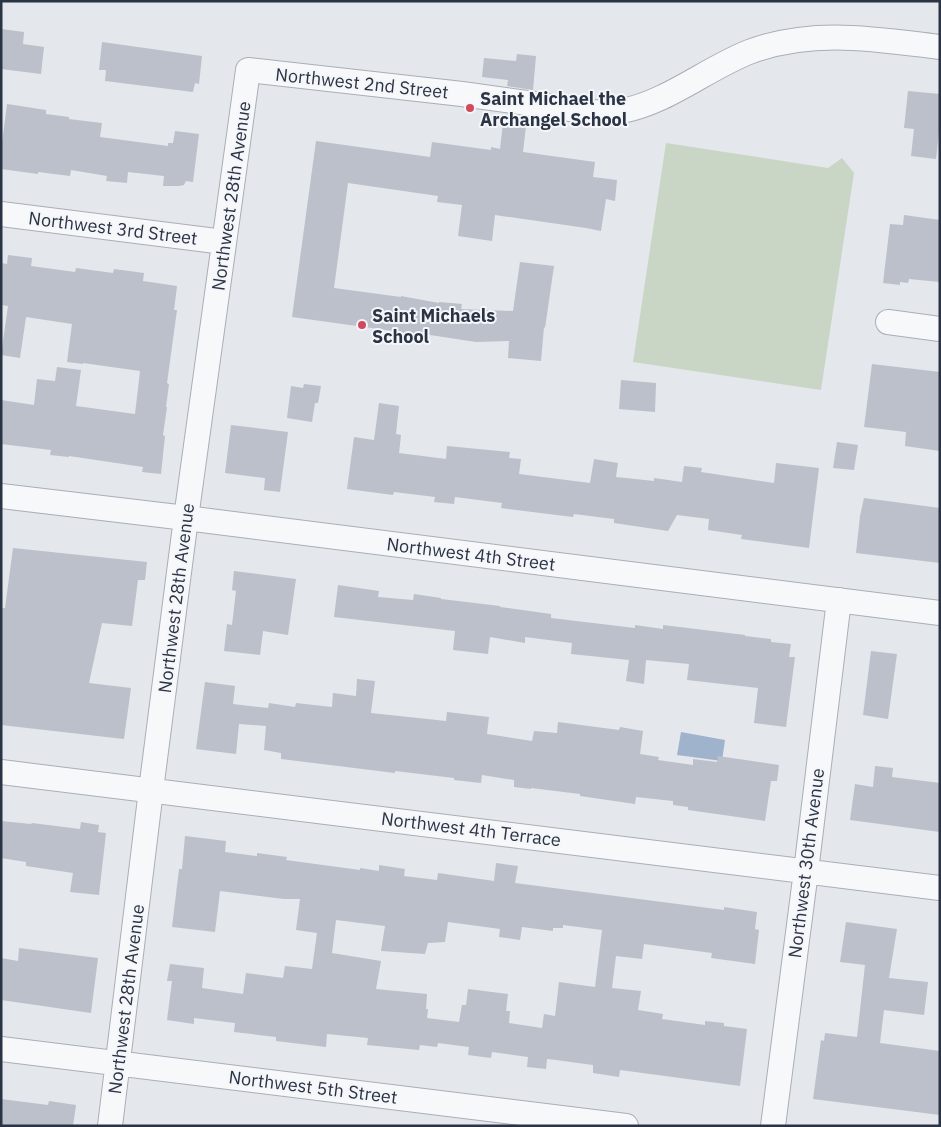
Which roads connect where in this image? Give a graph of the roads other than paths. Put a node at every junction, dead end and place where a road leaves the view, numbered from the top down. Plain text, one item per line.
1 (940, 47) edge
2 (248, 70) joint
3 (1, 214) edge
4 (224, 242) junction
5 (888, 322) dead end
6 (940, 329) edge
7 (1, 496) edge
8 (186, 518) junction
9 (839, 600) junction
10 (940, 613) edge
11 (1, 772) edge
12 (151, 790) junction
13 (806, 871) junction
14 (940, 888) edge
15 (1, 1049) edge
16 (118, 1063) junction
17 (110, 1126) edge
18 (626, 1126) edge
19 (773, 1126) edge

1 - 2 street, Northwest 2nd Street
2 - 4 street, Northwest 28th Avenue
3 - 4 street, Northwest 3rd Street
4 - 8 street, Northwest 28th Avenue
5 - 6 street
7 - 8 street, Northwest 4th Street
8 - 9 street, Northwest 4th Street
8 - 12 street, Northwest 28th Avenue
9 - 10 street, Northwest 4th Street
9 - 13 street, Northwest 30th Avenue
11 - 12 street, Northwest 4th Terrace
12 - 13 street, Northwest 4th Terrace
12 - 16 street, Northwest 28th Avenue
13 - 14 street, Northwest 4th Terrace
13 - 19 street, Northwest 30th Avenue
15 - 16 street, Northwest 5th Street
16 - 17 street, Northwest 28th Avenue
16 - 18 street, Northwest 5th Street

